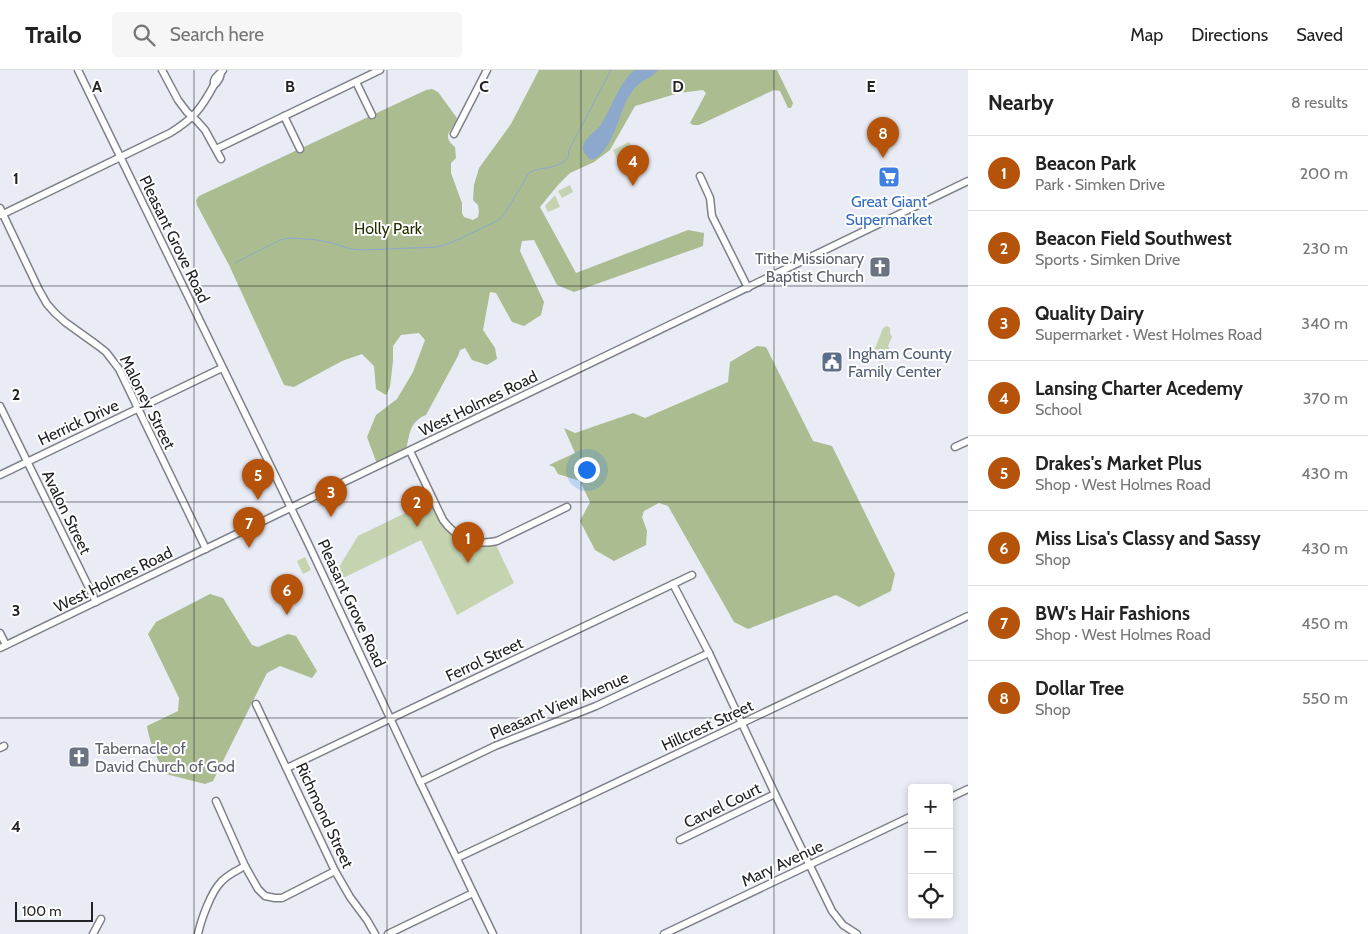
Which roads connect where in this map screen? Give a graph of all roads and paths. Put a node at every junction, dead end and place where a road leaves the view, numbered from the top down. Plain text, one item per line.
1 (78, 70) edge
2 (162, 70) edge
3 (380, 70) edge
4 (487, 70) edge
5 (222, 71) edge
6 (356, 82) junction
7 (372, 115) dead end
8 (284, 116) junction
9 (193, 117) junction
10 (454, 134) dead end
11 (216, 149) junction
12 (300, 149) dead end
13 (120, 157) junction
14 (221, 159) dead end
15 (700, 176) dead end
16 (968, 181) edge
17 (1, 213) edge
18 (748, 288) junction
19 (222, 368) junction
20 (0, 406) edge
21 (138, 409) junction
22 (968, 441) edge
23 (955, 446) dead end
24 (410, 451) junction
25 (27, 462) junction
26 (0, 475) edge
27 (567, 507) dead end
28 (291, 508) junction
29 (206, 549) junction
30 (692, 576) dead end
31 (673, 584) junction
32 (96, 602) junction
33 (968, 616) edge
34 (0, 633) edge
35 (3, 647) edge
36 (709, 654) junction
37 (256, 704) dead end
38 (391, 718) junction
39 (742, 724) junction
40 (287, 768) junction
41 (420, 782) junction
42 (968, 789) edge
43 (775, 794) junction
44 (953, 796) edge
45 (216, 801) dead end
46 (908, 818) edge
47 (680, 840) dead end
48 (457, 858) junction
49 (810, 865) junction
50 (244, 866) junction
51 (335, 871) junction
52 (473, 893) junction
53 (101, 919) dead end
54 (93, 934) edge
55 (198, 934) edge
56 (375, 934) edge
57 (388, 934) edge
58 (493, 934) edge
59 (664, 934) edge
60 (857, 934) edge

1 - 13 street, Pleasant Grove Road
2 - 9 street
3 - 6 street
4 - 10 street
5 - 9 street
6 - 7 street
6 - 8 street
8 - 11 street
8 - 12 street
9 - 11 street
9 - 13 street
11 - 14 street
13 - 17 street
13 - 19 street, Pleasant Grove Road
15 - 18 street
16 - 18 street, West Holmes Road
17 - 21 street, Maloney Street
18 - 24 street, West Holmes Road
19 - 21 street, Herrick Drive
19 - 28 street, Pleasant Grove Road
20 - 25 street, Avalon Street
21 - 25 street, Herrick Drive
21 - 29 street, Maloney Street
22 - 23 street
24 - 27 street
24 - 28 street, West Holmes Road
25 - 26 street, Herrick Drive
25 - 32 street, Avalon Street
28 - 29 street, West Holmes Road
28 - 38 street, Pleasant Grove Road
29 - 32 street, West Holmes Road
30 - 31 street, Ferrol Street
31 - 36 street
31 - 38 street, Ferrol Street
32 - 35 street, West Holmes Road
33 - 39 street, Hillcrest Street
34 - 35 street
36 - 39 street
36 - 41 street, Pleasant View Avenue
37 - 40 street, Richmond Street
38 - 40 street, Ferrol Street
38 - 41 street, Pleasant Grove Road
39 - 43 street
39 - 48 street, Hillcrest Street
40 - 51 street, Richmond Street
41 - 48 street, Pleasant Grove Road
42 - 44 street
43 - 47 street, Carvel Court
43 - 49 street
45 - 50 street
46 - 49 street, Mary Avenue
48 - 52 street, Pleasant Grove Road
49 - 59 street, Mary Avenue
49 - 60 street
50 - 51 street
50 - 55 street
51 - 56 street, Richmond Street
52 - 57 street
52 - 58 street, Pleasant Grove Road
53 - 54 street

